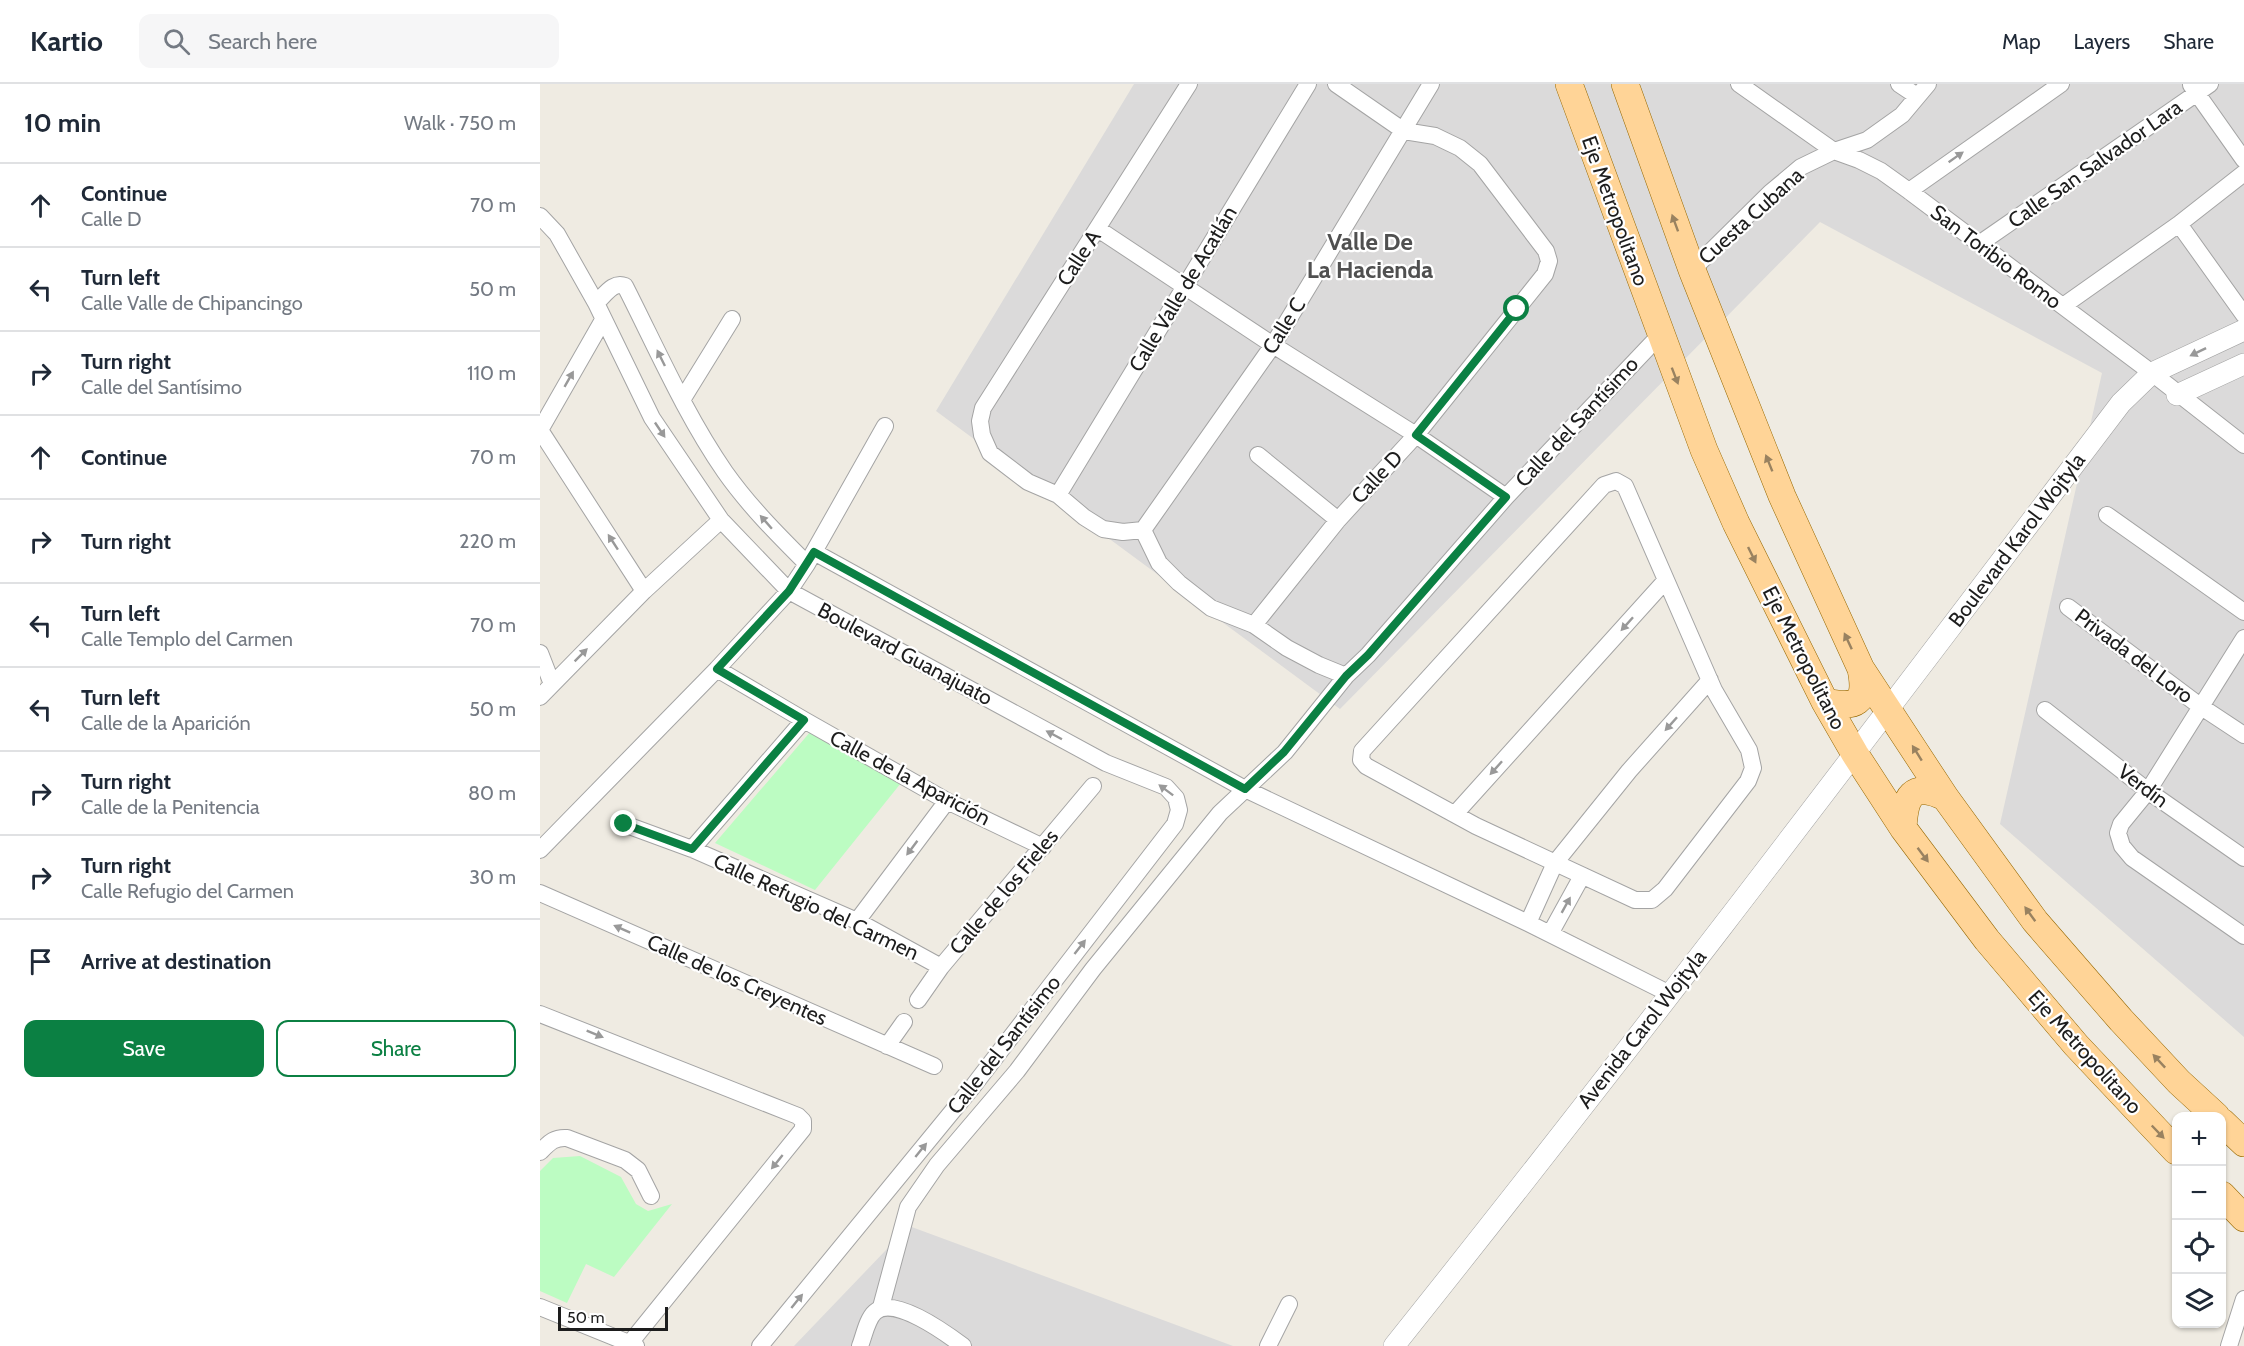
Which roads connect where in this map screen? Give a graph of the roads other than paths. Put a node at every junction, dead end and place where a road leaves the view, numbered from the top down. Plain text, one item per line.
1 (1189, 84) edge
2 (1308, 84) edge
3 (1336, 84) edge
4 (1431, 84) edge
5 (1569, 84) edge
6 (1625, 84) edge
7 (1739, 84) edge
8 (1899, 84) edge
9 (2061, 84) edge
10 (2199, 87) edge
11 (1923, 90) edge
12 (1404, 131) junction
13 (1834, 151) junction
14 (2244, 160) edge
15 (2244, 173) edge
16 (1909, 191) junction
17 (540, 216) edge
18 (2179, 224) junction
19 (1098, 229) junction
20 (1980, 244) junction
21 (1692, 270) junction
22 (1185, 285) junction
23 (596, 303) junction
24 (2062, 306) junction
25 (2244, 315) edge
26 (732, 319) dead end
27 (603, 320) junction
28 (2244, 330) edge
29 (1660, 335) junction
30 (1273, 345) junction
31 (2244, 364) edge
32 (2152, 374) junction
33 (2177, 395) junction
34 (682, 400) junction
35 (885, 426) dead end
36 (540, 430) edge
37 (1416, 435) junction
38 (2244, 445) edge
39 (1258, 455) dead end
40 (1058, 495) junction
41 (1506, 497) junction
42 (2107, 515) dead end
43 (721, 520) junction
44 (1338, 520) junction
45 (1143, 530) junction
46 (810, 558) junction
47 (1666, 580) junction
48 (644, 591) junction
49 (789, 591) junction
50 (2068, 607) dead end
51 (2244, 612) edge
52 (1254, 625) junction
53 (2244, 638) edge
54 (540, 653) edge
55 (717, 669) junction
56 (1861, 669) junction
57 (1346, 676) junction
58 (1710, 681) junction
59 (552, 684) junction
60 (540, 697) edge
61 (1825, 702) junction
62 (2200, 706) junction
63 (1887, 710) junction
64 (2045, 711) dead end
65 (804, 720) junction
66 (2244, 735) edge
67 (1855, 754) junction
68 (1106, 763) joint
69 (1093, 786) dead end
70 (1245, 789) junction
71 (2148, 791) junction
72 (1945, 796) junction
73 (947, 801) junction
74 (1455, 814) junction
75 (624, 824) dead end
76 (1903, 828) junction
77 (1043, 847) junction
78 (692, 849) junction
79 (540, 850) edge
80 (2244, 858) edge
81 (1555, 863) junction
82 (1582, 876) junction
83 (540, 893) edge
84 (857, 921) junction
85 (1528, 923) junction
86 (1550, 934) junction
87 (2244, 936) edge
88 (941, 967) junction
89 (1670, 994) junction
90 (918, 1000) dead end
91 (540, 1014) edge
92 (904, 1022) dead end
93 (887, 1046) junction
94 (934, 1066) dead end
95 (2212, 1112) edge
96 (2226, 1126) edge
97 (2244, 1143) edge
98 (2172, 1147) edge
99 (540, 1152) edge
100 (651, 1196) dead end
101 (2226, 1199) edge
102 (2244, 1218) edge
103 (2244, 1299) edge
104 (1289, 1304) dead end
105 (540, 1307) edge
106 (877, 1310) junction
107 (633, 1345) edge
108 (760, 1346) edge
109 (860, 1346) edge
110 (963, 1346) edge
111 (1268, 1346) edge
112 (1394, 1346) edge
113 (2229, 1346) edge

1 - 19 street, Calle A
2 - 22 street, Calle Valle de Acatlán
3 - 12 street
4 - 12 street, Calle C
5 - 29 main road, Eje Metropolitano
21 -> 6 main road
7 - 13 street, San Toribio Romo
8 - 11 street
16 -> 9 street
10 - 14 street
10 - 20 street, Calle San Salvador Lara
11 - 13 street, Cuesta Cubana
12 - 30 street, Calle C
12 - 37 street, Calle D
13 - 16 street, San Toribio Romo
13 - 21 street, Cuesta Cubana
15 - 18 street
16 - 20 street, San Toribio Romo
17 - 23 street, Boulevard Guanajuato
18 - 24 street
18 - 25 street
19 - 22 street
19 - 40 street, Calle A
20 - 24 street, San Toribio Romo
56 -> 21 main road
22 - 30 street
22 - 40 street, Calle Valle de Acatlán
23 - 27 street, Boulevard Guanajuato
34 -> 23 street
24 - 32 street, San Toribio Romo
26 - 34 street
36 -> 27 street
27 -> 43 street, Boulevard Guanajuato
28 -> 32 street, Boulevard Karol Wojtyla
29 - 41 street, Calle del Santísimo
29 -> 61 main road, Eje Metropolitano
30 - 37 street
30 - 45 street, Calle C
31 - 33 street
32 - 33 street, San Toribio Romo
32 - 63 street, Boulevard Karol Wojtyla
33 - 38 street, San Toribio Romo
46 -> 34 street
35 - 46 street
48 -> 36 street
37 - 41 street
37 - 44 street, Calle D
39 - 44 street
40 - 45 street
41 - 57 street, Calle del Santísimo
42 - 51 street
43 - 48 street
43 - 49 street, Boulevard Guanajuato
44 - 52 street, Calle D
45 - 52 street
46 - 49 street
46 - 70 street
47 - 58 street
47 -> 74 street
47 - 74 street
59 -> 48 street
49 - 55 street
68 -> 49 street, Boulevard Guanajuato
50 - 62 street, Privada del Loro
52 - 57 street
53 - 62 street
54 - 59 street
55 - 65 street, Calle de la Aparición
55 - 79 street
56 - 61 main road
56 - 63 main road
57 - 70 street, Calle del Santísimo
58 -> 81 street
58 - 82 street
59 - 60 street
61 - 67 main road, Eje Metropolitano
62 - 66 street, Privada del Loro
62 - 71 street
63 - 67 street, Avenida Carol Wojtyla
72 -> 63 main road
64 - 71 street, Verdín
65 - 73 street, Calle de la Aparición
65 - 78 street
67 - 76 main road, Eje Metropolitano
67 - 89 street, Avenida Carol Wojtyla
108 -> 68 street, Calle del Santísimo
69 - 77 street, Calle de los Fieles
70 - 85 street
70 - 106 street, Calle del Santísimo
71 - 80 street, Verdín
71 - 87 street
72 - 76 main road
95 -> 72 main road
73 - 77 street, Calle de la Aparición
73 -> 84 street
74 - 81 street
75 - 78 street, Calle Refugio del Carmen
76 -> 98 main road, Eje Metropolitano
77 - 88 street, Calle de los Fieles
78 - 84 street, Calle Refugio del Carmen
81 - 82 street
81 - 85 street
86 -> 82 street
93 -> 83 street, Calle de los Creyentes
84 - 88 street, Calle Refugio del Carmen
85 - 86 street
86 - 89 street
88 - 90 street, Calle de los Fieles
89 - 112 street, Avenida Carol Wojtyla
91 -> 107 street
92 - 93 street
93 - 94 street, Calle de los Creyentes
96 - 97 main road
99 - 100 street
101 - 102 main road
103 - 113 street
104 - 111 street
105 - 107 street
106 - 109 street, Calle del Santísimo
106 - 110 street

